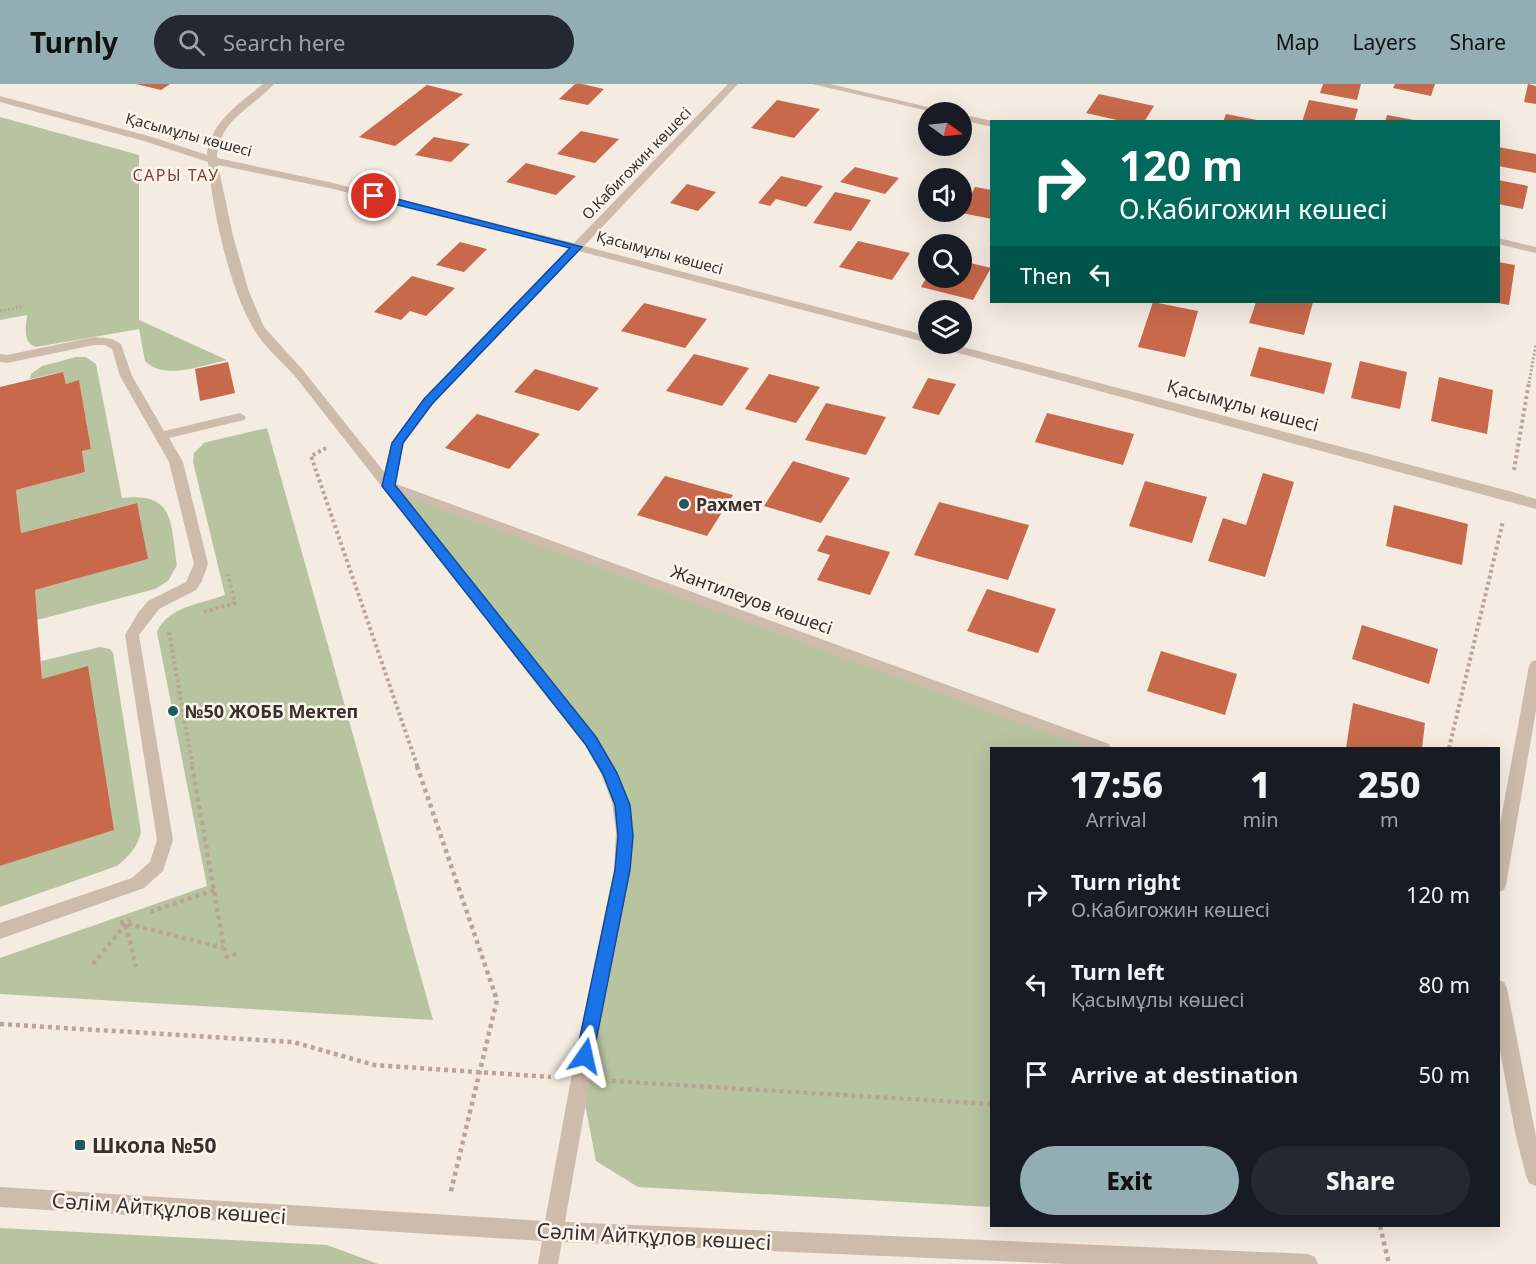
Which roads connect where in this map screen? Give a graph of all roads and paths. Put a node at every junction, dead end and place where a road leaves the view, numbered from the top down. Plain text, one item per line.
1 (269, 84) edge
2 (733, 84) edge
3 (817, 84) edge
4 (0, 99) edge
5 (918, 106) edge
6 (972, 119) edge
7 (990, 124) edge
8 (211, 160) junction
9 (1500, 241) edge
10 (577, 247) junction
11 (1536, 250) edge
12 (24, 306) dead end
13 (0, 311) edge
14 (918, 337) edge
15 (1536, 344) edge
16 (972, 352) edge
17 (0, 358) edge
18 (240, 417) dead end
19 (160, 435) junction
20 (350, 437) junction
21 (388, 486) junction
22 (1509, 495) junction
23 (1536, 504) edge
24 (227, 570) dead end
25 (201, 613) dead end
26 (168, 623) dead end
27 (1536, 666) edge
28 (1100, 747) edge
29 (1449, 747) edge
30 (1500, 873) edge
31 (130, 919) dead end
32 (120, 922) dead end
33 (126, 924) junction
34 (0, 931) edge
35 (224, 948) junction
36 (238, 953) dead end
37 (93, 964) dead end
38 (136, 968) dead end
39 (1500, 999) edge
40 (0, 1024) edge
41 (480, 1072) junction
42 (580, 1079) junction
43 (990, 1104) edge
44 (1536, 1176) edge
45 (0, 1197) edge
46 (443, 1225) junction
47 (1380, 1227) edge
48 (553, 1232) junction
49 (548, 1264) edge
50 (1308, 1264) edge
51 (1389, 1264) edge

1 - 8 street
2 - 10 street, О.Кабигожин көшесі
3 - 5 street
4 - 8 street, Қасымұлы көшесі
6 - 7 street
8 - 10 street, Қасымұлы көшесі
8 - 20 street
9 - 11 street
10 - 14 street, Қасымұлы көшесі
10 - 21 street, О.Кабигожин көшесі
12 - 13 path
15 - 22 path
16 - 22 street, Қасымұлы көшесі
17 - 19 street
18 - 19 street
19 - 34 street
20 - 21 street
20 - 41 path
21 - 28 street, Жантилеуов көшесі
21 - 42 street
22 - 23 street, Қасымұлы көшесі
22 - 29 path
24 - 25 path
26 - 35 path
27 - 30 street
31 - 33 path
32 - 33 path
33 - 35 path
33 - 37 path
33 - 38 path
35 - 36 path
39 - 44 street
40 - 41 path
41 - 42 path
41 - 46 path
42 - 43 path
42 - 48 street
45 - 46 street, Сәлім Айтқұлов көшесі
46 - 48 street, Сәлім Айтқұлов көшесі
47 - 51 path
48 - 49 street
48 - 50 street, Сәлім Айтқұлов көшесі

